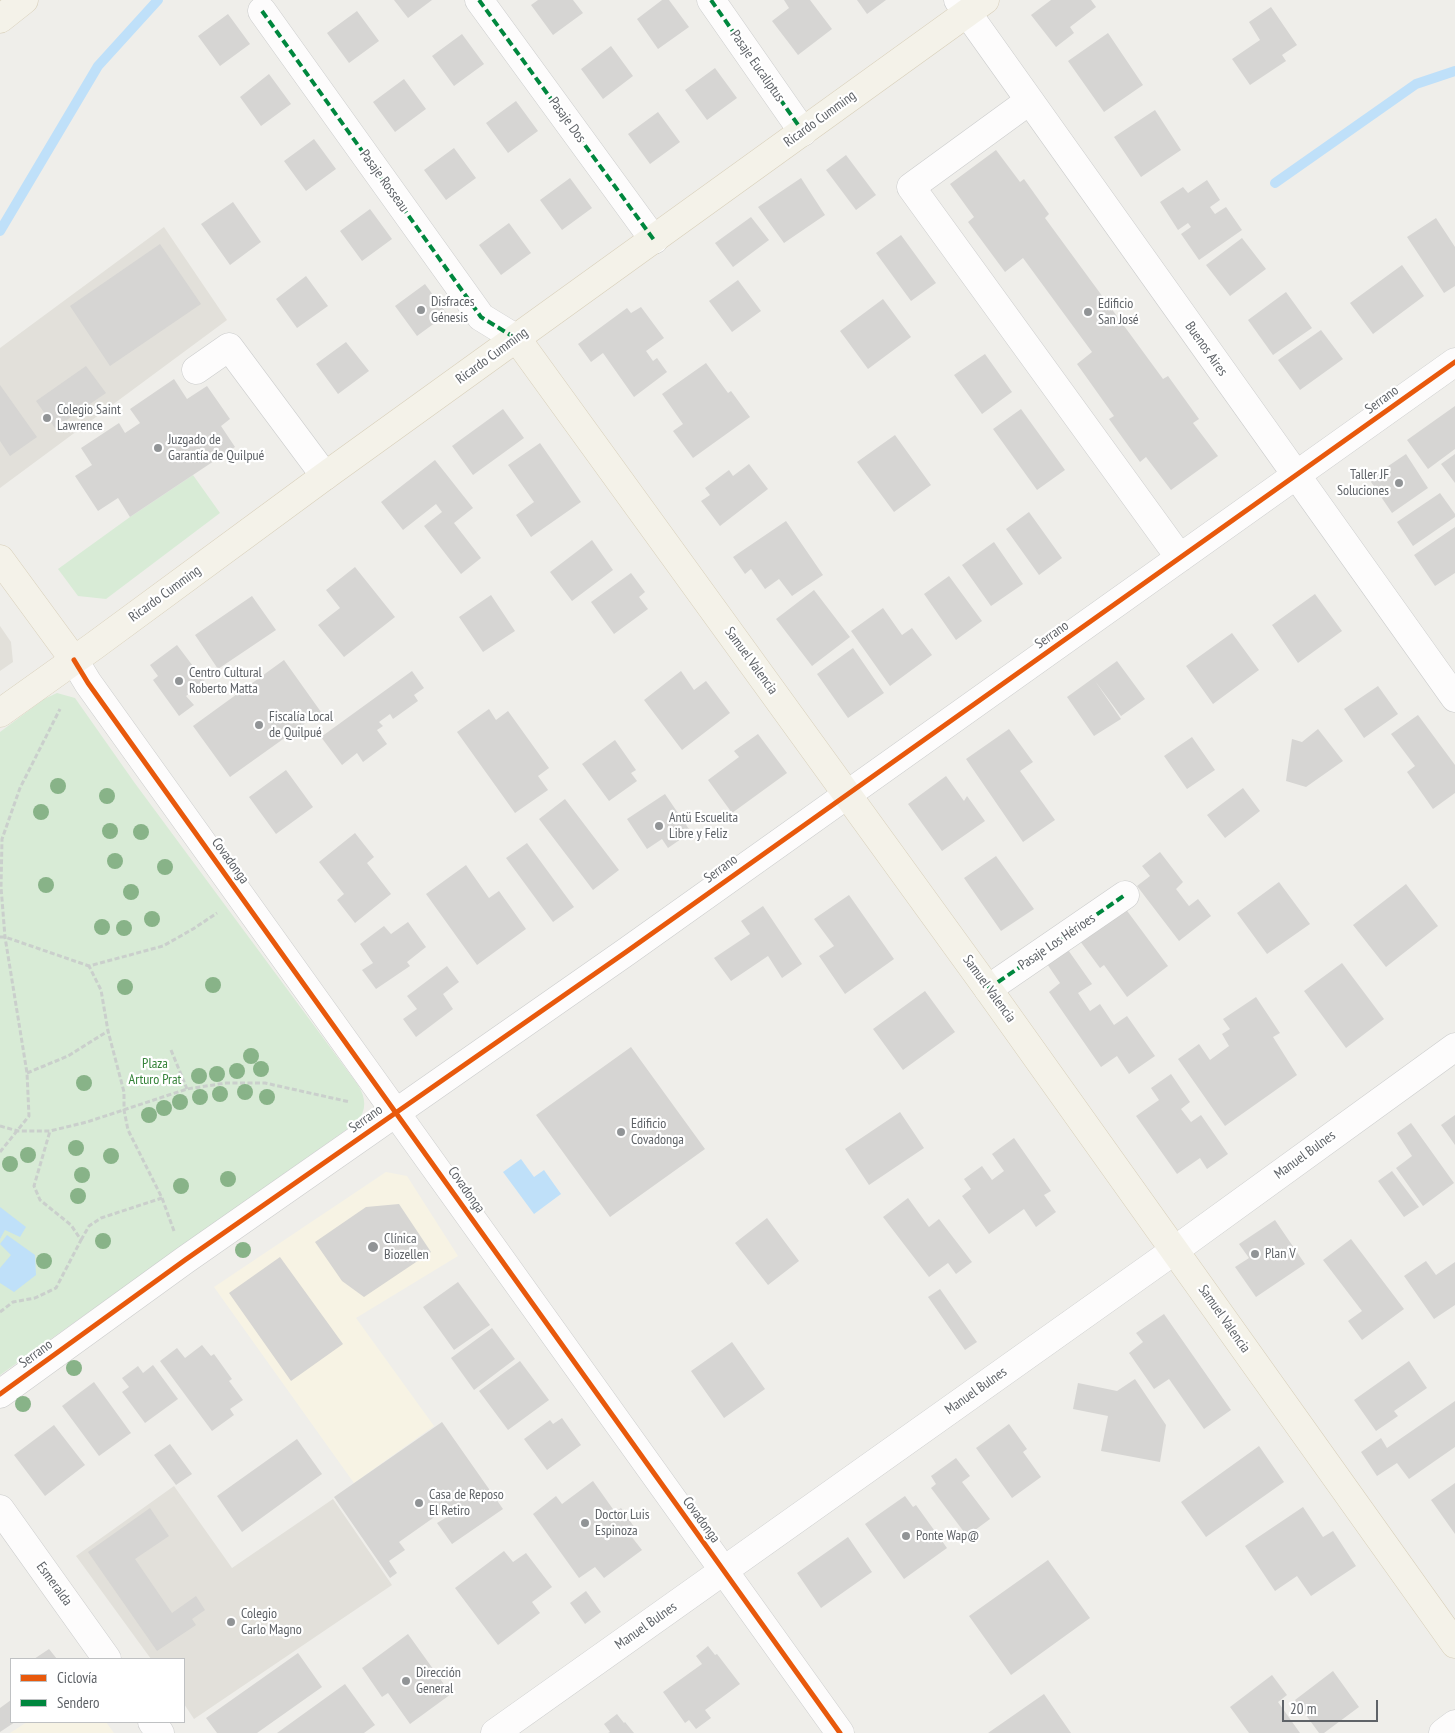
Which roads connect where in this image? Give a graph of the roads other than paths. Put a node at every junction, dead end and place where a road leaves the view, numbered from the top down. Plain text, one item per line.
1 (24, 0) edge
2 (480, 0) edge
3 (711, 0) edge
4 (970, 4) edge
5 (262, 11) dead end
6 (0, 19) edge
7 (1029, 101) junction
8 (803, 132) junction
9 (654, 240) junction
10 (517, 339) junction
11 (1455, 362) edge
12 (196, 370) dead end
13 (325, 476) junction
14 (1296, 476) junction
15 (1180, 558) junction
16 (0, 559) edge
17 (74, 660) junction
18 (1455, 698) edge
19 (0, 713) edge
20 (847, 794) junction
21 (1125, 895) dead end
22 (988, 989) junction
23 (1455, 1047) edge
24 (396, 1112) junction
25 (1175, 1250) junction
26 (0, 1394) edge
27 (0, 1510) edge
28 (724, 1570) junction
29 (1455, 1644) edge
30 (106, 1658) edge
31 (1455, 1724) edge
32 (500, 1732) edge
33 (840, 1733) edge
34 (1443, 1733) edge

1 - 6 main road
2 - 9 street, Pasaje Dos
3 - 8 street, Pasaje Eucaliptus
4 - 7 street, Buenos Aires
4 - 8 main road, Ricardo Cumming
5 - 10 street, Pasaje Rosseau
7 - 14 street, Buenos Aires
7 - 15 street
8 - 9 main road, Ricardo Cumming
9 - 10 main road, Ricardo Cumming
10 - 13 main road, Ricardo Cumming
10 - 20 main road, Samuel Valencia
11 - 14 street, Serrano
12 - 13 street
13 - 17 main road, Ricardo Cumming
14 - 15 street, Serrano
14 - 18 street, Buenos Aires
15 - 20 street, Serrano
16 - 17 main road, Covadonga
17 - 19 main road, Ricardo Cumming
17 - 24 street, Covadonga
20 - 22 main road, Samuel Valencia
20 - 24 street, Serrano
21 - 22 street, Pasaje Los Hérioes
22 - 25 main road, Samuel Valencia
23 - 25 street, Manuel Bulnes
24 - 26 street, Serrano
24 - 28 street, Covadonga
25 - 28 street, Manuel Bulnes
25 - 29 main road, Samuel Valencia
27 - 30 street, Esmeralda
28 - 32 street, Manuel Bulnes
28 - 33 street, Covadonga
31 - 34 street

